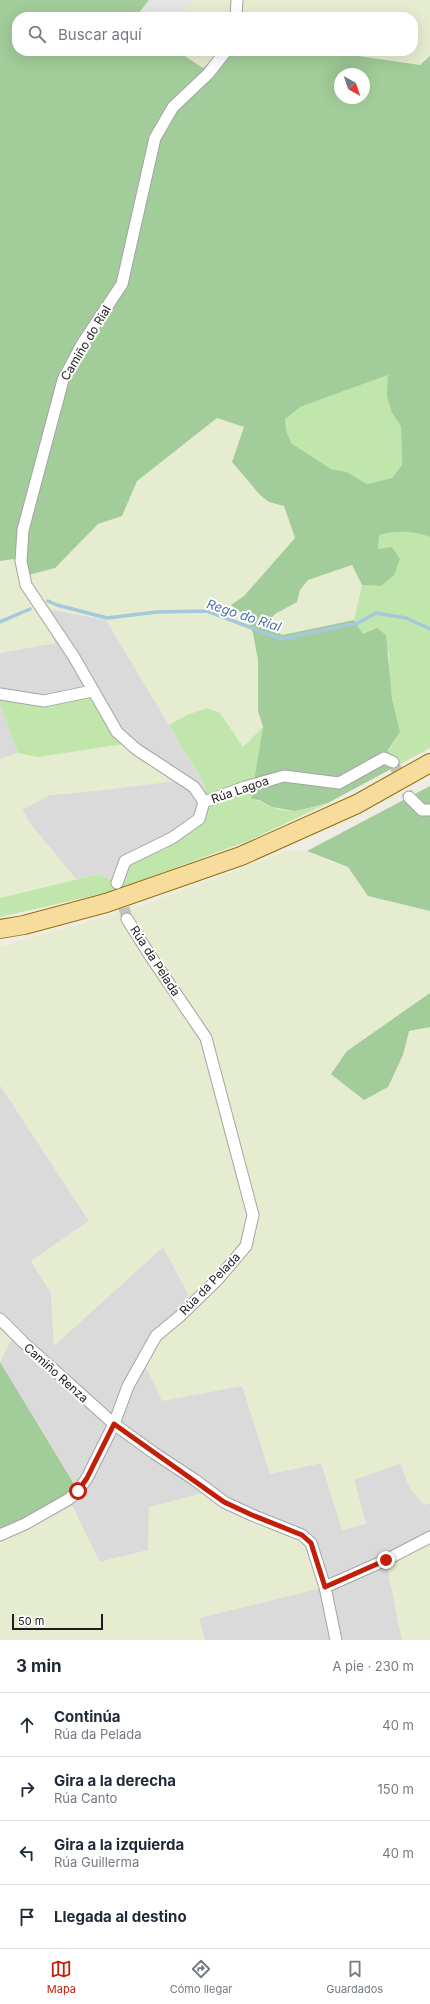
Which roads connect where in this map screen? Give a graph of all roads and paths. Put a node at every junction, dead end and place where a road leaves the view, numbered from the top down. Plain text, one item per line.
1 (237, 0) edge
2 (236, 12) edge
3 (222, 56) edge
4 (92, 691) junction
5 (0, 694) edge
6 (393, 762) dead end
7 (430, 763) edge
8 (409, 797) tunnel mouth
9 (204, 802) junction
10 (430, 810) edge
11 (117, 883) tunnel mouth
12 (127, 919) tunnel mouth
13 (0, 929) edge
14 (0, 1319) edge
15 (114, 1424) junction
16 (0, 1535) edge
17 (430, 1537) edge
18 (325, 1587) junction
19 (336, 1640) edge

1 - 2 street
3 - 4 street, Camiño do Rial
4 - 5 street
4 - 9 street, Camiño do Rial
6 - 9 street, Rúa Lagoa
7 - 13 main road
8 - 10 street
9 - 11 street, Rúa Lagoa
12 - 15 street, Rúa da Pelada
14 - 15 street, Camiño Renza
15 - 16 street, Rúa da Pelada
15 - 18 street, Camiño Renza
17 - 18 street
18 - 19 street, Camiño Renza

